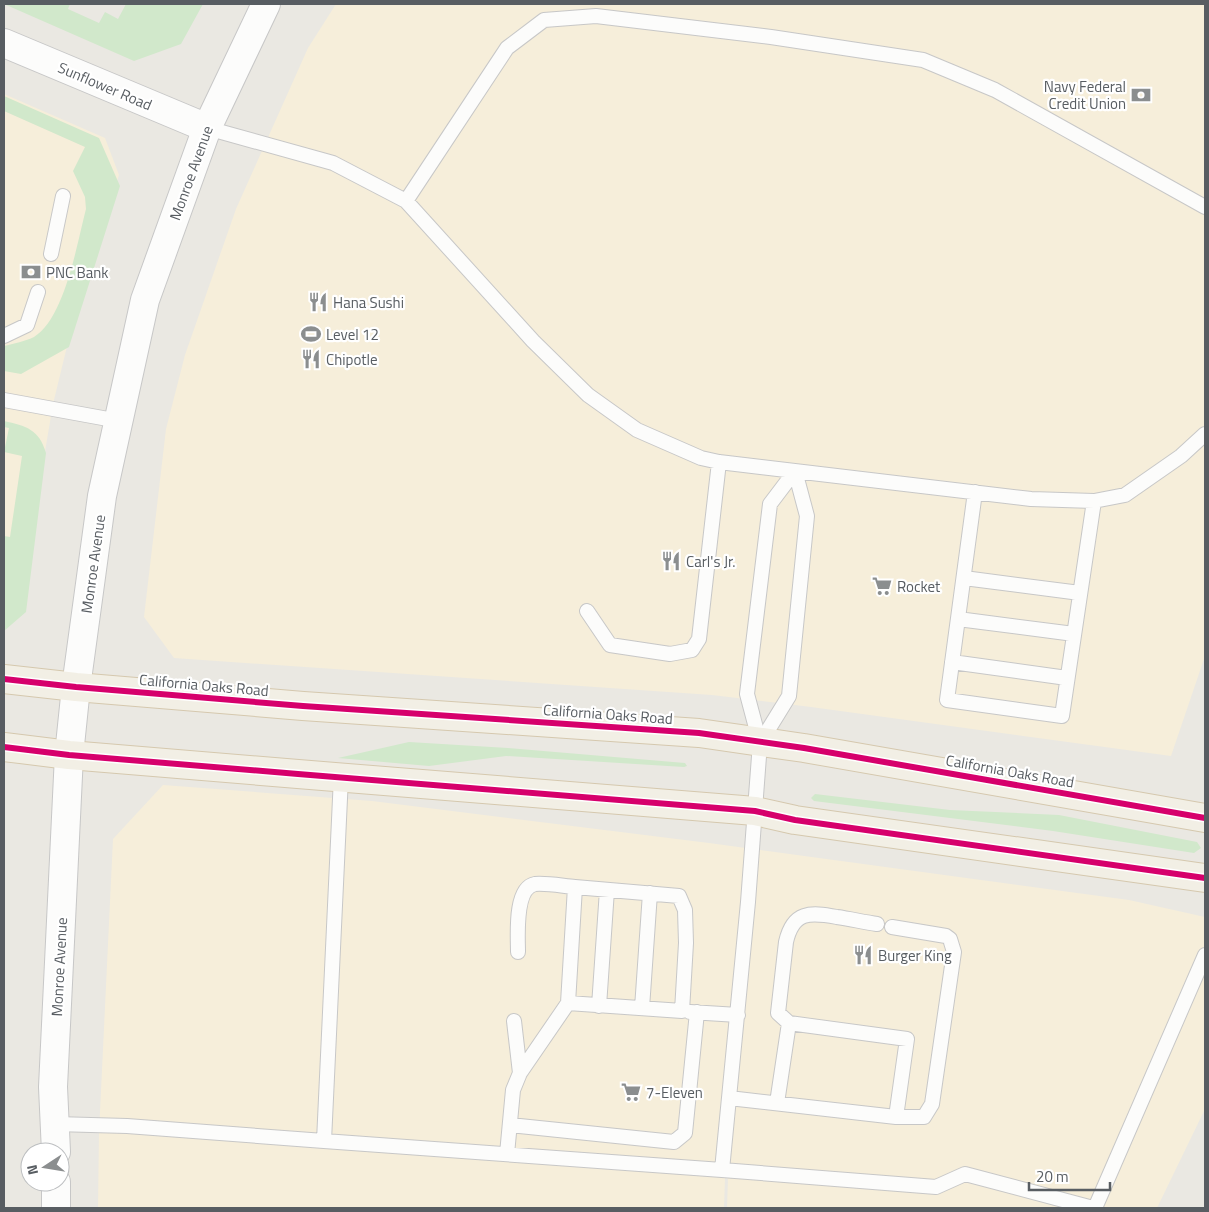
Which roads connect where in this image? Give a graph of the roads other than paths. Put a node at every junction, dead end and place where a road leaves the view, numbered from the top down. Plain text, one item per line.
1 (266, 4) edge
2 (4, 43) edge
3 (206, 128) junction
4 (63, 196) dead end
5 (406, 201) junction
6 (1205, 208) edge
7 (51, 254) dead end
8 (38, 292) dead end
9 (4, 336) edge
10 (4, 400) edge
11 (119, 421) junction
12 (1205, 434) edge
13 (719, 462) junction
14 (795, 471) junction
15 (975, 492) junction
16 (1094, 501) junction
17 (964, 578) junction
18 (1080, 593) junction
19 (588, 612) dead end
20 (958, 619) junction
21 (1074, 634) junction
22 (952, 662) junction
23 (1068, 678) junction
24 (4, 679) edge
25 (76, 687) junction
26 (760, 743) junction
27 (4, 747) edge
28 (69, 755) junction
29 (341, 777) junction
30 (755, 811) junction
31 (1205, 818) edge
32 (1205, 878) edge
33 (575, 887) junction
34 (607, 890) junction
35 (650, 893) junction
36 (877, 924) dead end
37 (892, 927) dead end
38 (518, 952) dead end
39 (1205, 955) edge
40 (568, 1003) junction
41 (599, 1006) junction
42 (642, 1008) junction
43 (682, 1011) junction
44 (697, 1012) junction
45 (738, 1015) junction
46 (514, 1021) dead end
47 (788, 1023) junction
48 (520, 1073) junction
49 (729, 1098) junction
50 (777, 1103) junction
51 (896, 1117) junction
52 (55, 1124) junction
53 (510, 1125) junction
54 (324, 1141) junction
55 (56, 1142) edge
56 (507, 1154) junction
57 (722, 1170) junction
58 (56, 1192) edge
59 (56, 1208) edge
60 (1094, 1208) edge

1 - 3 street, Monroe Avenue
2 - 3 street, Sunflower Road
3 - 5 lane
3 - 11 street, Monroe Avenue
4 - 7 lane
5 - 6 lane
5 - 13 lane
8 - 9 lane
10 - 11 lane
11 - 25 street, Monroe Avenue
12 - 16 lane
13 - 14 lane
13 - 19 lane
14 - 15 lane
14 - 26 lane
14 - 26 lane
15 - 16 lane
15 - 17 lane
16 - 18 lane
17 - 18 lane
17 - 20 lane
18 - 21 lane
20 - 21 lane
20 - 22 lane
21 - 23 lane
22 - 23 lane
22 - 23 lane
24 - 25 main road, California Oaks Road
25 - 26 main road, California Oaks Road
25 - 28 street, Monroe Avenue
26 - 30 lane
26 - 31 main road, California Oaks Road
27 - 28 main road
28 - 29 main road
28 - 52 street, Monroe Avenue
29 - 30 main road
29 - 54 lane
30 - 32 main road
30 - 45 lane
33 - 34 lane
33 - 38 lane
33 - 40 lane
34 - 35 lane
34 - 41 lane
35 - 42 lane
35 - 43 lane
36 - 47 lane
37 - 51 lane
39 - 60 lane
40 - 41 lane
40 - 48 lane
41 - 42 lane
42 - 43 lane
43 - 44 lane
44 - 45 lane
44 - 53 lane
45 - 49 lane
46 - 48 lane
47 - 50 lane
47 - 51 lane
48 - 53 lane
49 - 50 lane
49 - 57 lane
50 - 51 lane
52 - 54 lane
52 - 55 street, Monroe Avenue
53 - 56 lane
54 - 56 lane
56 - 57 lane
57 - 60 lane
58 - 59 street

